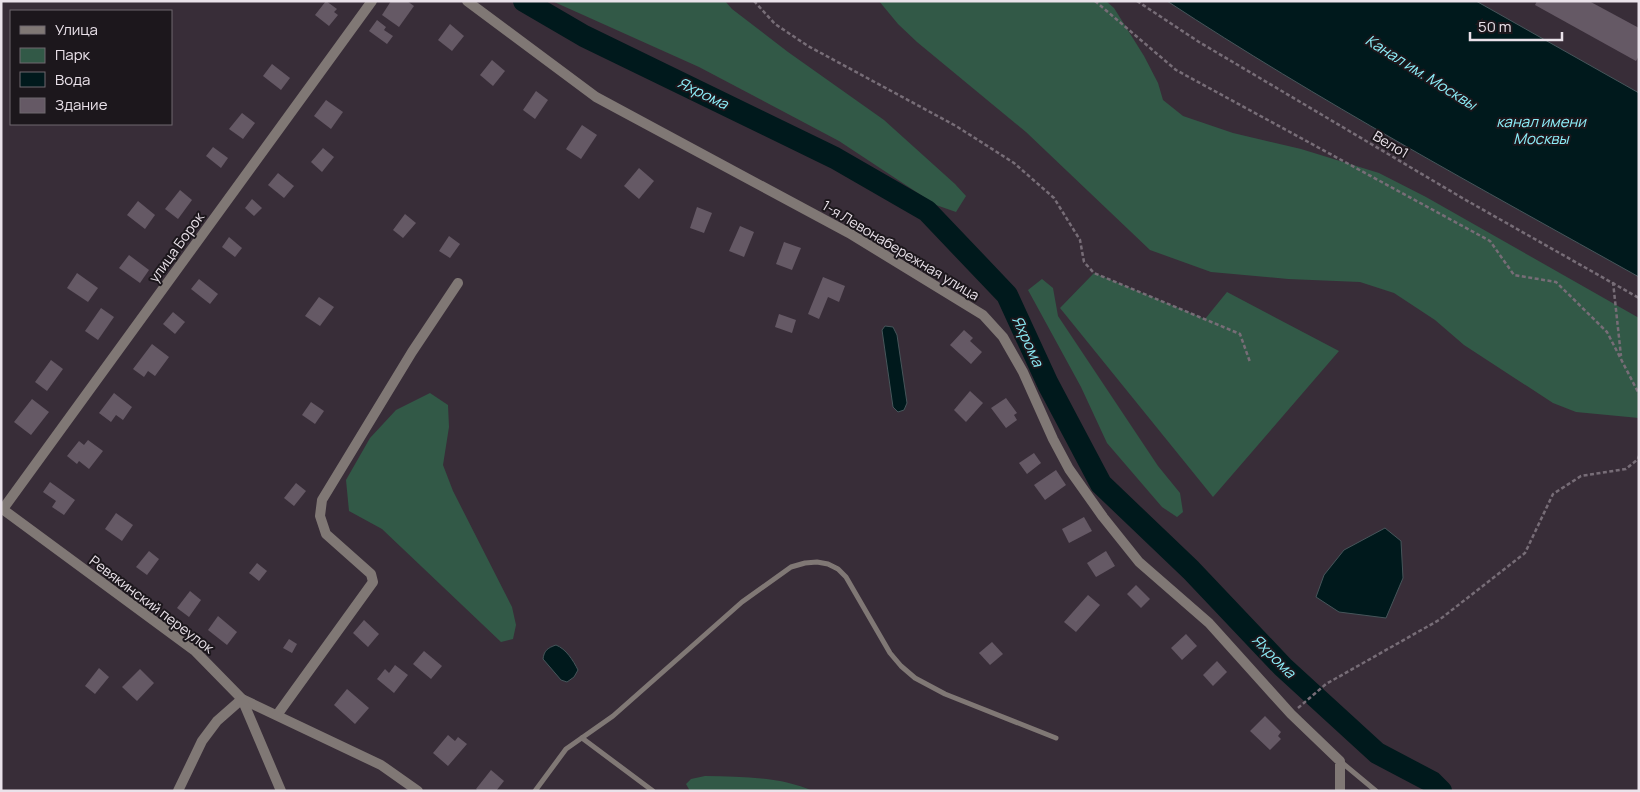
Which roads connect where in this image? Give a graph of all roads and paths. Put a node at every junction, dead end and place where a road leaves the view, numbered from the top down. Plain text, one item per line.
1 (372, 1) edge
2 (467, 1) edge
3 (754, 1) edge
4 (1095, 1) edge
5 (1137, 1) edge
6 (458, 282) dead end
7 (1613, 282) junction
8 (1639, 298) edge
9 (1622, 360) junction
10 (1250, 362) dead end
11 (1639, 394) edge
12 (1639, 456) edge
13 (2, 509) edge
14 (242, 699) junction
15 (1302, 704) dead end
16 (277, 715) junction
17 (582, 738) junction
18 (1056, 738) dead end
19 (1340, 761) junction
20 (178, 791) edge
21 (281, 791) edge
22 (418, 791) edge
23 (535, 791) edge
24 (653, 791) edge
25 (1340, 791) edge
26 (1376, 791) edge

1 - 13 street, улица Борок
2 - 19 street, 1-я Левонабережная улица
3 - 10 path
4 - 9 path
5 - 7 path, Вело1
6 - 16 street
7 - 8 path, Вело1
7 - 9 path
9 - 11 path
12 - 15 path
13 - 14 street, Ревякинский переулок
14 - 16 street, Ревякинский переулок
14 - 20 street
14 - 21 street
16 - 22 street, Ревякинский переулок
17 - 18 lane
17 - 23 lane
17 - 24 lane
19 - 25 street
19 - 26 lane

